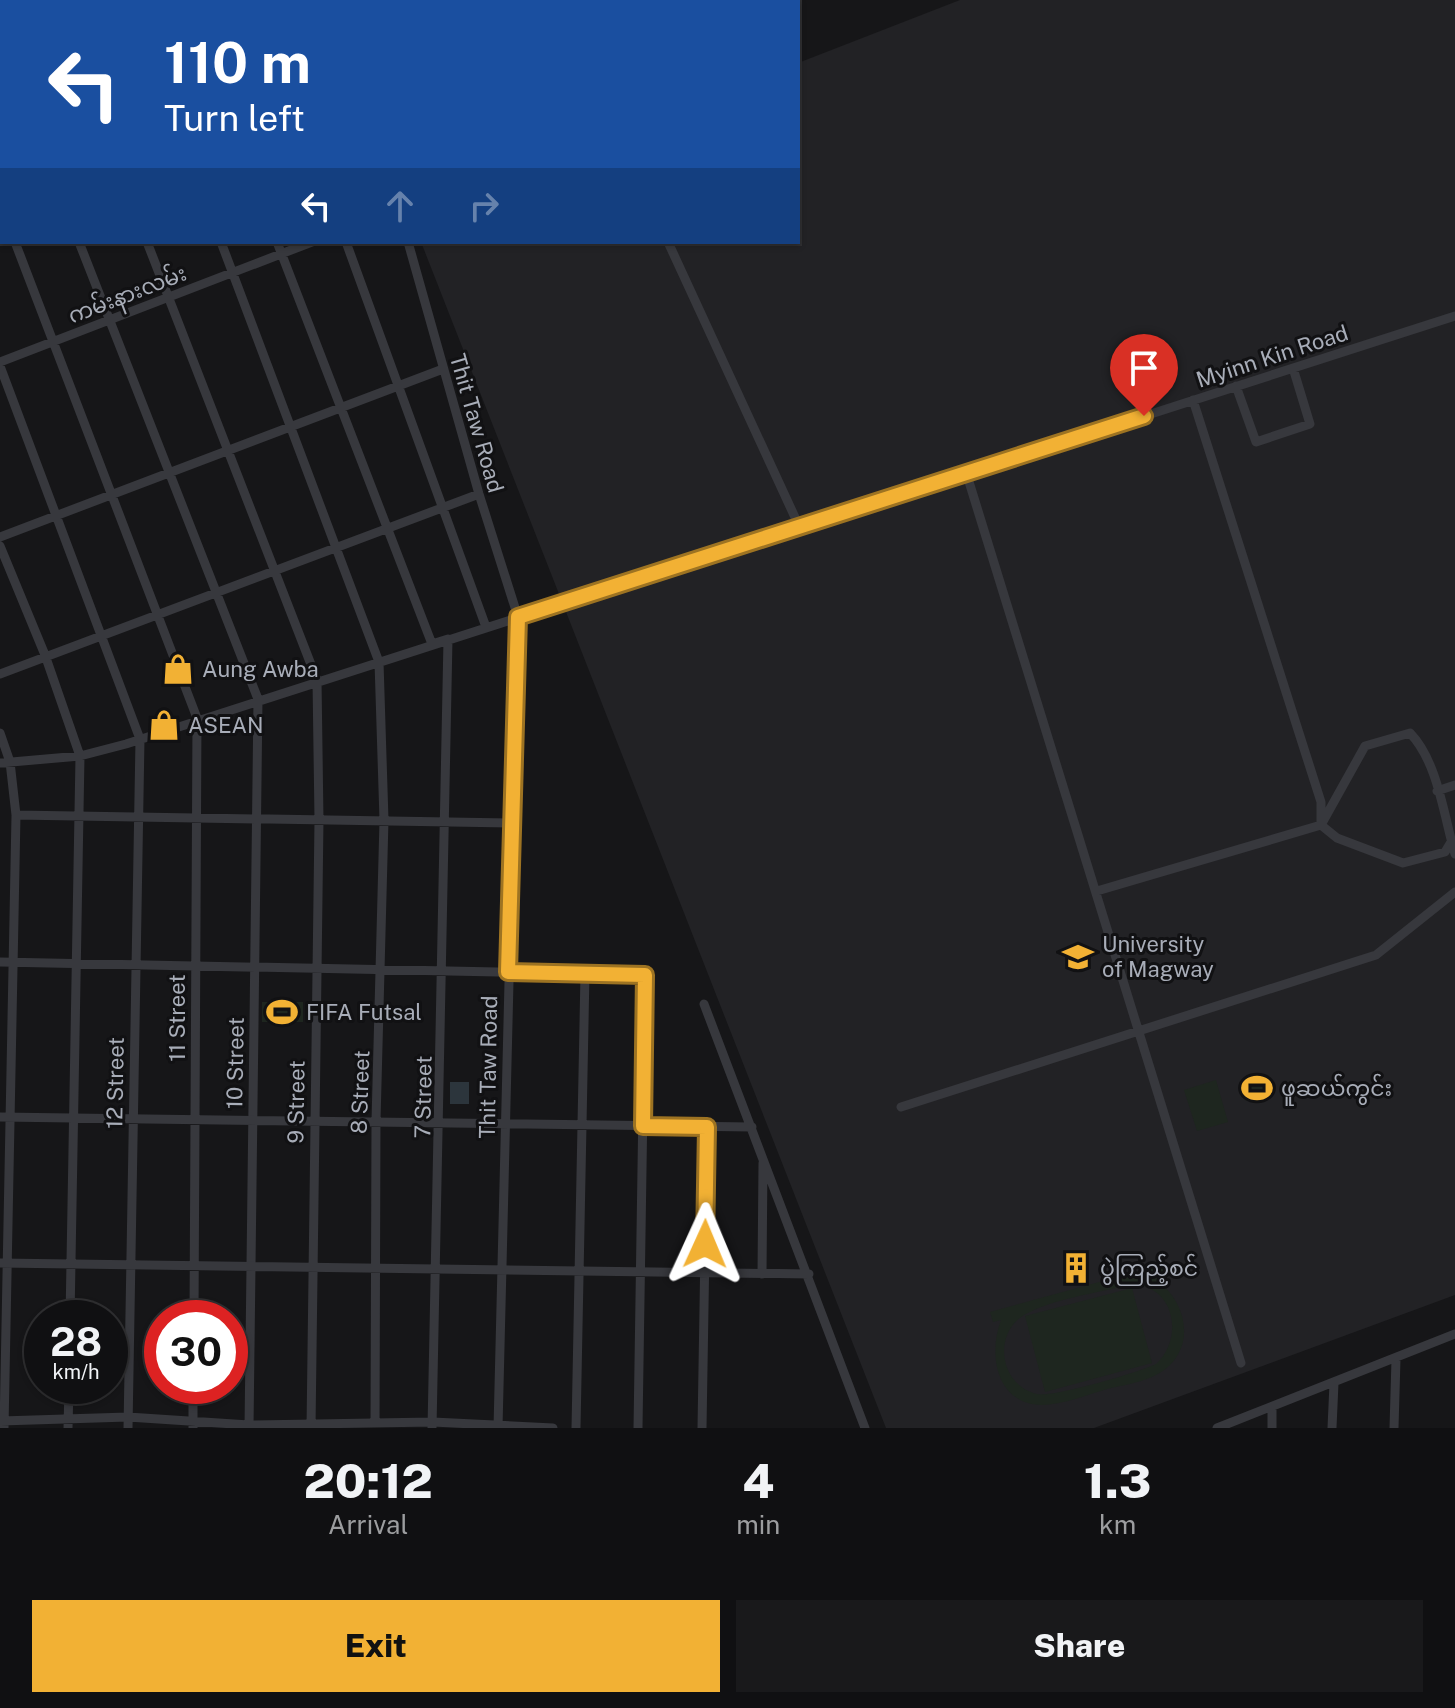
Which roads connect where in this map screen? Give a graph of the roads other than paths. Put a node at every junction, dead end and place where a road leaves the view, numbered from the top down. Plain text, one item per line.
1 (16, 244) edge
2 (80, 244) edge
3 (148, 244) edge
4 (222, 244) edge
5 (278, 244) edge
6 (306, 244) edge
7 (347, 244) edge
8 (409, 244) edge
9 (669, 244) edge
10 (281, 253) junction
11 (233, 274) junction
12 (169, 297) junction
13 (1455, 316) edge
14 (109, 320) junction
15 (54, 342) junction
16 (0, 364) edge
17 (1293, 368) junction
18 (443, 369) junction
19 (398, 385) junction
20 (1236, 386) junction
21 (1193, 400) junction
22 (341, 407) junction
23 (291, 428) junction
24 (228, 450) junction
25 (169, 472) junction
26 (966, 472) junction
27 (112, 494) junction
28 (479, 494) junction
29 (443, 508) junction
30 (54, 516) junction
31 (799, 526) junction
32 (388, 529) junction
33 (0, 537) edge
34 (0, 546) edge
35 (337, 550) junction
36 (274, 571) junction
37 (217, 593) junction
38 (158, 615) junction
39 (518, 617) junction
40 (486, 627) junction
41 (100, 636) junction
42 (448, 639) junction
43 (432, 644) junction
44 (45, 655) junction
45 (379, 662) junction
46 (0, 674) edge
47 (317, 680) junction
48 (258, 699) junction
49 (197, 718) junction
50 (0, 733) edge
51 (140, 739) junction
52 (80, 756) junction
53 (5, 762) edge
54 (1455, 785) edge
55 (1437, 791) junction
56 (16, 815) junction
57 (79, 816) junction
58 (138, 817) junction
59 (196, 818) junction
60 (257, 819) junction
61 (319, 820) junction
62 (384, 820) junction
63 (445, 823) junction
64 (511, 823) junction
65 (1321, 825) junction
66 (1451, 842) junction
67 (1455, 854) edge
68 (1097, 891) junction
69 (1455, 892) edge
70 (0, 962) edge
71 (13, 962) junction
72 (76, 963) junction
73 (135, 964) junction
74 (196, 965) junction
75 (254, 966) junction
76 (316, 967) junction
77 (382, 967) junction
78 (443, 970) junction
79 (508, 972) junction
80 (585, 973) junction
81 (704, 1004) dead end
82 (1140, 1031) junction
83 (901, 1107) dead end
84 (5, 1117) edge
85 (73, 1118) junction
86 (132, 1119) junction
87 (195, 1120) junction
88 (252, 1121) junction
89 (313, 1121) junction
90 (376, 1121) junction
91 (441, 1123) junction
92 (504, 1124) junction
93 (582, 1125) junction
94 (643, 1126) junction
95 (707, 1127) junction
96 (752, 1127) junction
97 (763, 1156) junction
98 (4, 1263) edge
99 (71, 1264) junction
100 (129, 1264) junction
101 (194, 1265) junction
102 (250, 1265) junction
103 (313, 1266) junction
104 (376, 1268) junction
105 (436, 1271) junction
106 (501, 1272) junction
107 (579, 1273) junction
108 (640, 1273) junction
109 (704, 1274) junction
110 (762, 1274) junction
111 (809, 1274) junction
112 (70, 1300) edge
113 (194, 1300) edge
114 (1455, 1334) edge
115 (1396, 1359) junction
116 (1241, 1363) dead end
117 (1334, 1383) junction
118 (69, 1404) edge
119 (1272, 1407) junction
120 (128, 1422) edge
121 (3, 1423) edge
122 (68, 1424) edge
123 (193, 1424) edge
124 (432, 1425) edge
125 (249, 1426) edge
126 (311, 1426) edge
127 (375, 1426) edge
128 (498, 1426) edge
129 (553, 1428) edge
130 (576, 1428) edge
131 (638, 1428) edge
132 (702, 1428) edge
133 (865, 1428) edge
134 (1217, 1428) edge
135 (1272, 1428) edge
136 (1332, 1428) edge
137 (1394, 1428) edge

1 - 15 street
2 - 14 street
3 - 12 street
4 - 11 street, 8 Street
5 - 10 street
6 - 10 street, ကမ်းနားလမ်း
7 - 19 street
8 - 18 street, Thit Taw Road
9 - 31 street
10 - 11 street, ကမ်းနားလမ်း
10 - 22 street
11 - 12 street, ကမ်းနားလမ်း
11 - 23 street, 8 Street
12 - 14 street, ကမ်းနားလမ်း
12 - 24 street
13 - 17 street, Myinn Kin Road
14 - 15 street, ကမ်းနားလမ်း
14 - 25 street
15 - 16 street, ကမ်းနားလမ်း
15 - 27 street
16 - 30 street
17 - 20 street, Myinn Kin Road
17 - 20 street
18 - 19 street
18 - 28 street, Thit Taw Road
19 - 22 street
19 - 29 street
20 - 21 street, Myinn Kin Road
21 - 26 street, Myinn Kin Road
21 - 65 street
22 - 23 street
22 - 32 street
23 - 24 street
23 - 35 street, 8 Street
24 - 25 street
24 - 36 street
25 - 27 street
25 - 37 street
26 - 31 street, Myinn Kin Road
26 - 68 street
27 - 30 street
27 - 38 street
28 - 29 street
28 - 39 street, Thit Taw Road
29 - 32 street
29 - 40 street
30 - 33 street
30 - 41 street
31 - 39 street, Myinn Kin Road
32 - 35 street
32 - 43 street
34 - 44 street
35 - 36 street
35 - 45 street, 8 Street
36 - 37 street
36 - 47 street
37 - 38 street
37 - 48 street
38 - 41 street
38 - 49 street
39 - 40 street, Myinn Kin Road
39 - 64 street, Thit Taw Road
40 - 42 street, Myinn Kin Road
41 - 44 street
41 - 51 street
42 - 43 street, Myinn Kin Road
42 - 63 street, 7 Street
43 - 45 street, Myinn Kin Road
44 - 46 street
44 - 52 street
45 - 47 street, Myinn Kin Road
45 - 62 street, 8 Street
47 - 48 street, Myinn Kin Road
47 - 61 street, 9 Street
48 - 49 street, Myinn Kin Road
48 - 60 street, 10 Street
49 - 51 street, Myinn Kin Road
49 - 59 street, 11 Street
50 - 53 street
51 - 52 street, Myinn Kin Road
51 - 58 street, 12 Street
52 - 53 street, Myinn Kin Road
52 - 57 street
53 - 56 street
54 - 55 street
55 - 65 street
55 - 66 street
56 - 57 street
56 - 71 street
57 - 58 street
57 - 72 street
58 - 59 street
58 - 73 street, 12 Street
59 - 60 street
59 - 74 street, 11 Street
60 - 61 street
60 - 75 street, 10 Street
61 - 62 street
61 - 76 street, 9 Street
62 - 63 street
62 - 77 street, 8 Street
63 - 64 street
63 - 78 street, 7 Street
64 - 79 street, Thit Taw Road
65 - 66 street
65 - 68 street
66 - 67 street
68 - 82 street
69 - 82 street
70 - 71 street
71 - 72 street
71 - 84 street
72 - 73 street
72 - 85 street
73 - 74 street
73 - 86 street, 12 Street
74 - 75 street
74 - 87 street, 11 Street
75 - 76 street
75 - 88 street, 10 Street
76 - 77 street
76 - 89 street, 9 Street
77 - 78 street
77 - 90 street, 8 Street
78 - 79 street
78 - 91 street, 7 Street
79 - 80 street
79 - 92 street, Thit Taw Road
80 - 93 street
80 - 94 street
81 - 96 street
82 - 83 street
82 - 116 street
84 - 85 street
84 - 98 street
85 - 86 street
85 - 99 street
86 - 87 street
86 - 100 street, 12 Street
87 - 88 street
87 - 101 street, 11 Street
88 - 89 street
88 - 102 street, 10 Street
89 - 90 street
89 - 103 street, 9 Street
90 - 91 street
90 - 104 street, 8 Street
91 - 92 street
91 - 105 street, 7 Street
92 - 93 street
92 - 106 street, Thit Taw Road
93 - 94 street
93 - 107 street
94 - 95 street
94 - 108 street
95 - 96 street
95 - 109 street
96 - 97 street
97 - 110 street
97 - 111 street
98 - 99 street
98 - 121 street
99 - 100 street
99 - 112 street
100 - 101 street
100 - 120 street, 12 Street
101 - 102 street
101 - 113 street, 11 Street
102 - 103 street
102 - 125 street, 10 Street
103 - 104 street
103 - 126 street, 9 Street
104 - 105 street
104 - 127 street, 8 Street
105 - 106 street
105 - 124 street, 7 Street
106 - 107 street
106 - 128 street, Thit Taw Road
107 - 108 street
107 - 130 street
108 - 109 street
108 - 131 street
109 - 110 street
109 - 132 street
110 - 111 street
111 - 133 street
114 - 115 street
115 - 117 street
115 - 137 street
117 - 119 street
117 - 136 street
118 - 122 street
119 - 134 street
119 - 135 street
120 - 122 street
120 - 123 street
121 - 122 street
123 - 125 street
124 - 127 street
124 - 128 street
125 - 126 street
126 - 127 street
128 - 129 street

